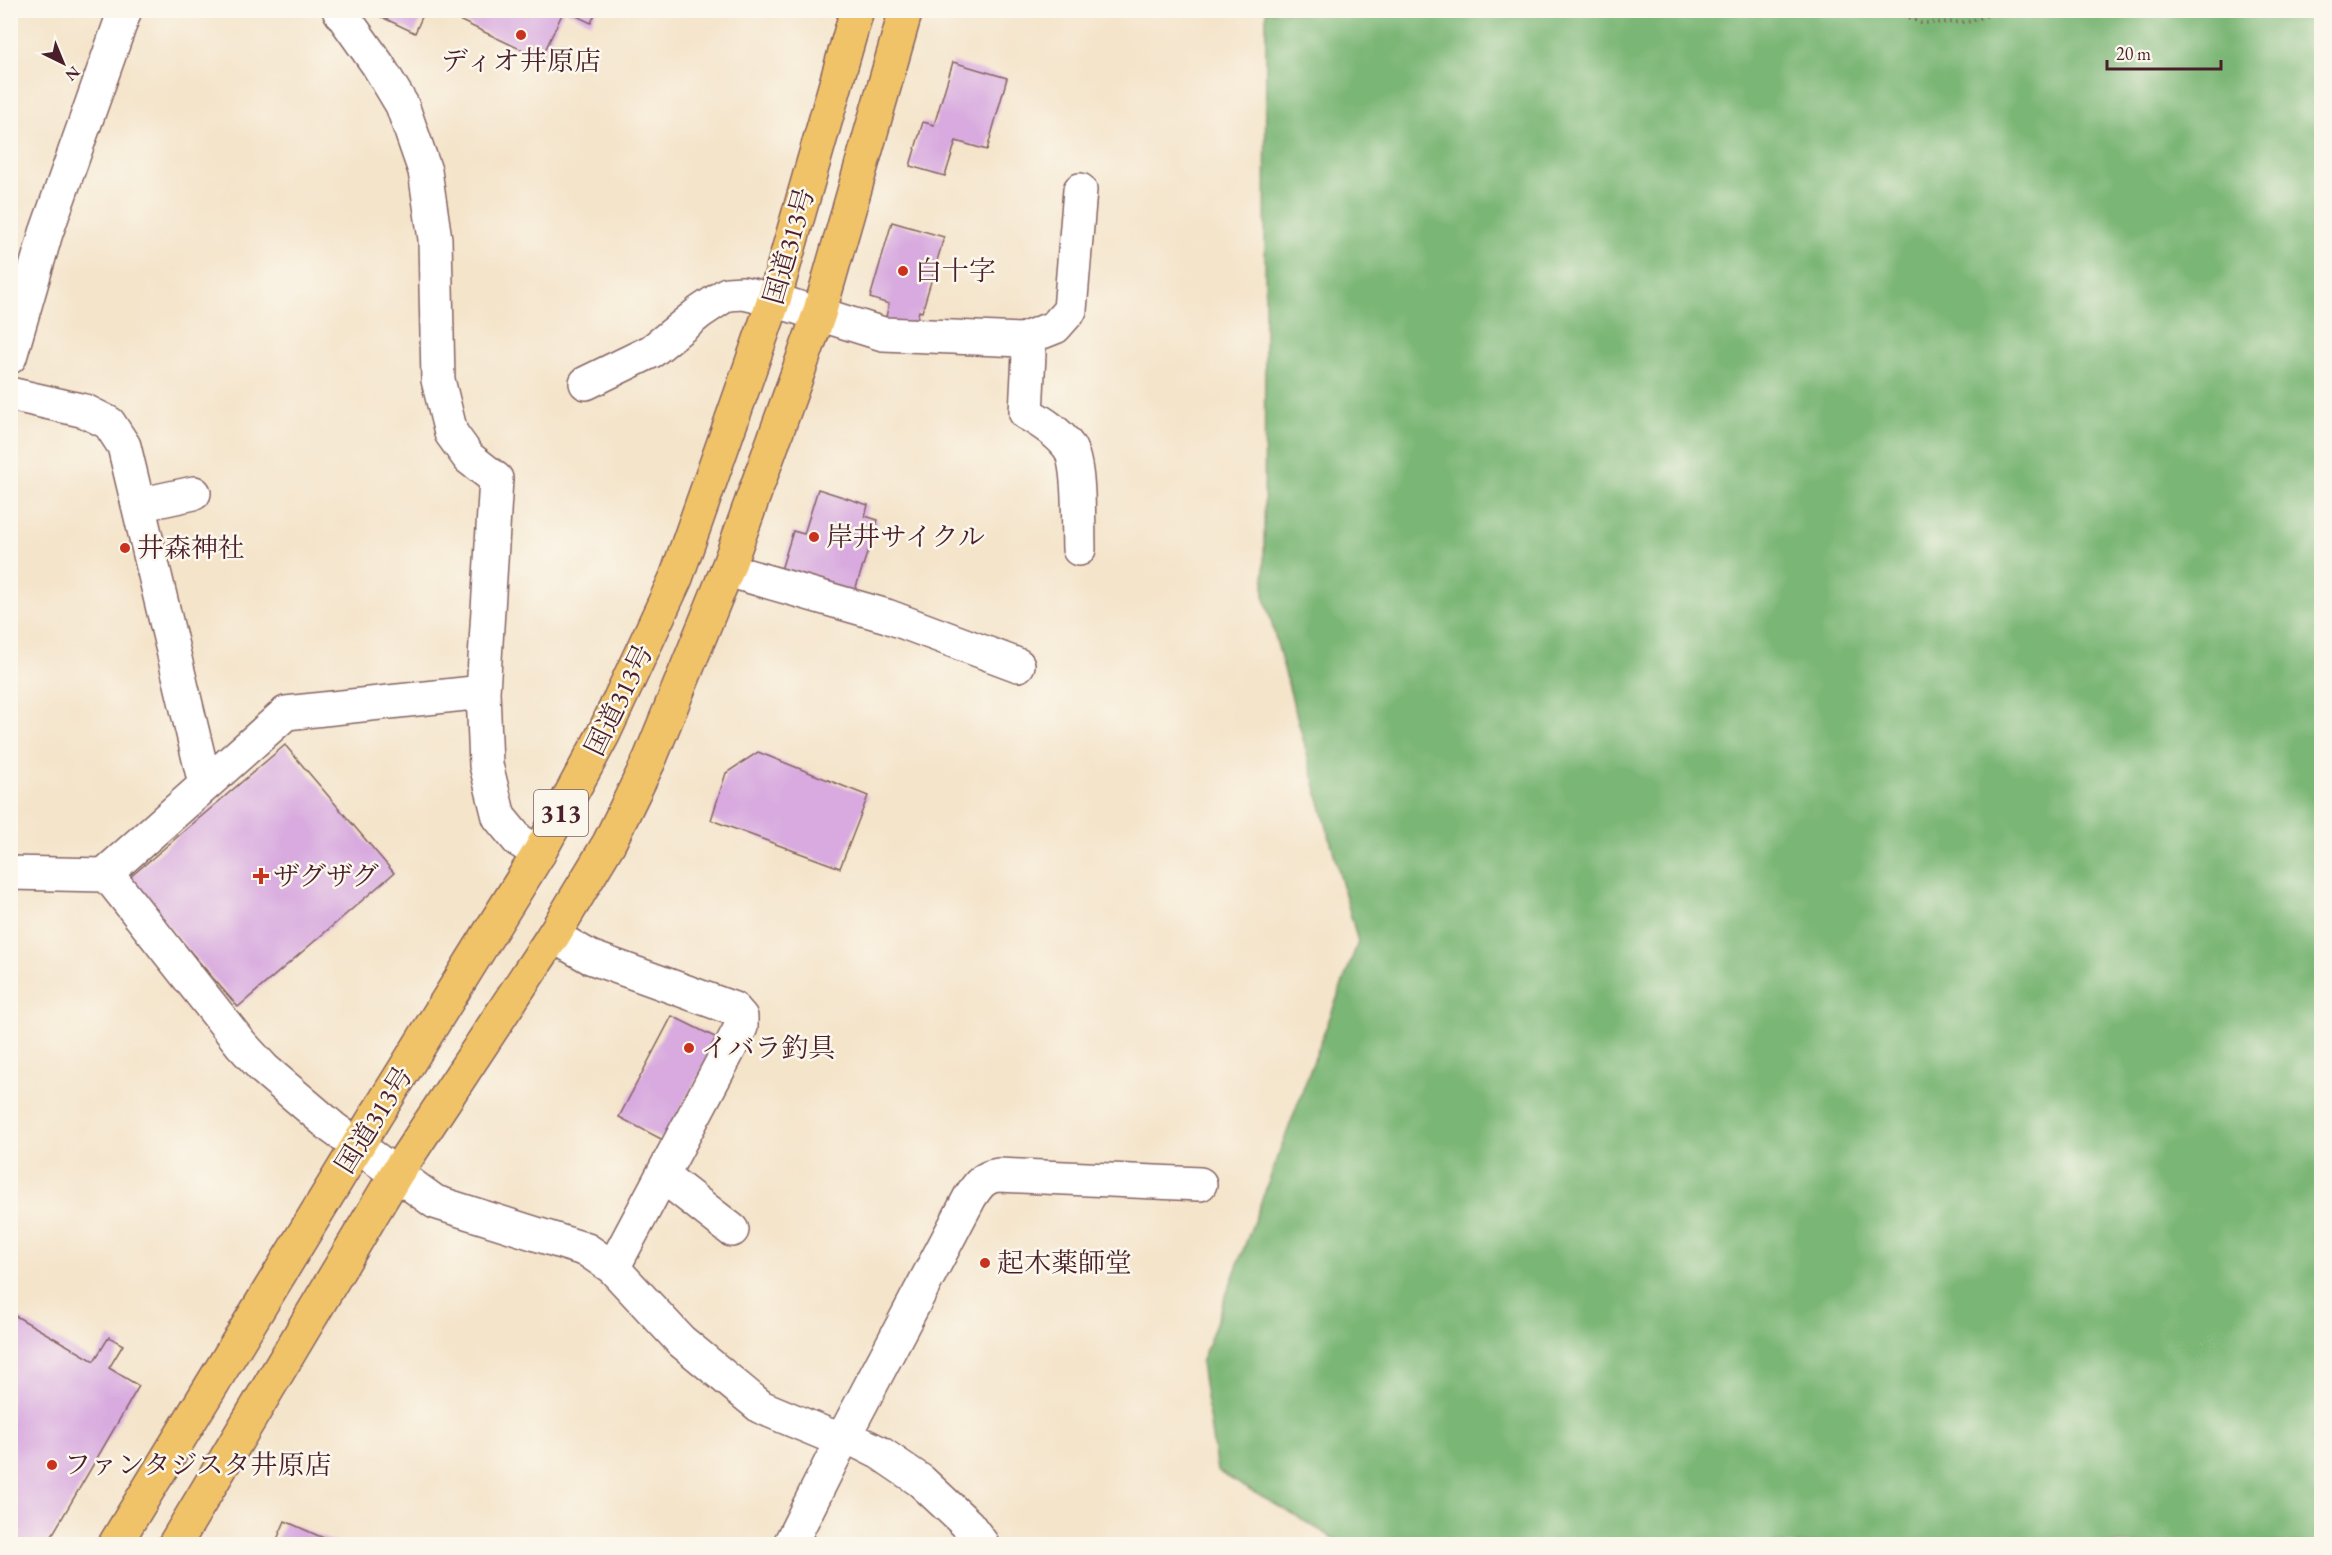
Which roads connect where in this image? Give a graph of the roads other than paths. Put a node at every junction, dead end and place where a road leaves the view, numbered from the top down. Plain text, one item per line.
1 (125, 10) edge
2 (339, 10) edge
3 (857, 10) edge
4 (906, 10) edge
5 (1080, 190) dead end
6 (774, 300) junction
7 (819, 315) junction
8 (1022, 340) junction
9 (10, 357) edge
10 (586, 383) dead end
11 (10, 394) edge
12 (194, 493) dead end
13 (138, 505) junction
14 (1079, 549) dead end
15 (727, 570) junction
16 (1018, 665) dead end
17 (483, 692) junction
18 (205, 784) junction
19 (539, 854) junction
20 (10, 873) edge
21 (104, 875) junction
22 (554, 936) junction
23 (357, 1145) junction
24 (396, 1174) junction
25 (663, 1176) junction
26 (1200, 1184) dead end
27 (732, 1230) dead end
28 (613, 1268) junction
29 (843, 1438) junction
30 (115, 1545) edge
31 (175, 1545) edge
32 (790, 1545) edge
33 (982, 1545) edge

1 - 9 street
2 - 17 street
3 - 6 highway, 国道313号 / 313
4 - 7 highway, 国道313号 / 313
5 - 8 street
6 - 7 street
6 - 10 street
6 - 19 highway, 国道313号 / 313
7 - 8 street
7 - 15 highway, 国道313号 / 313
8 - 14 street
11 - 13 street
12 - 13 street
13 - 18 street
15 - 16 street
15 - 22 highway, 国道313号 / 313
17 - 18 street
17 - 19 street
18 - 21 street
19 - 23 highway, 国道313号 / 313
20 - 21 street
21 - 23 street
22 - 24 highway, 国道313号 / 313
22 - 25 street
23 - 24 street
23 - 30 highway, 国道313号 / 313
24 - 28 street
24 - 31 highway, 国道313号 / 313
25 - 27 street
25 - 28 street
26 - 29 street
28 - 29 street
29 - 32 street
29 - 33 street

